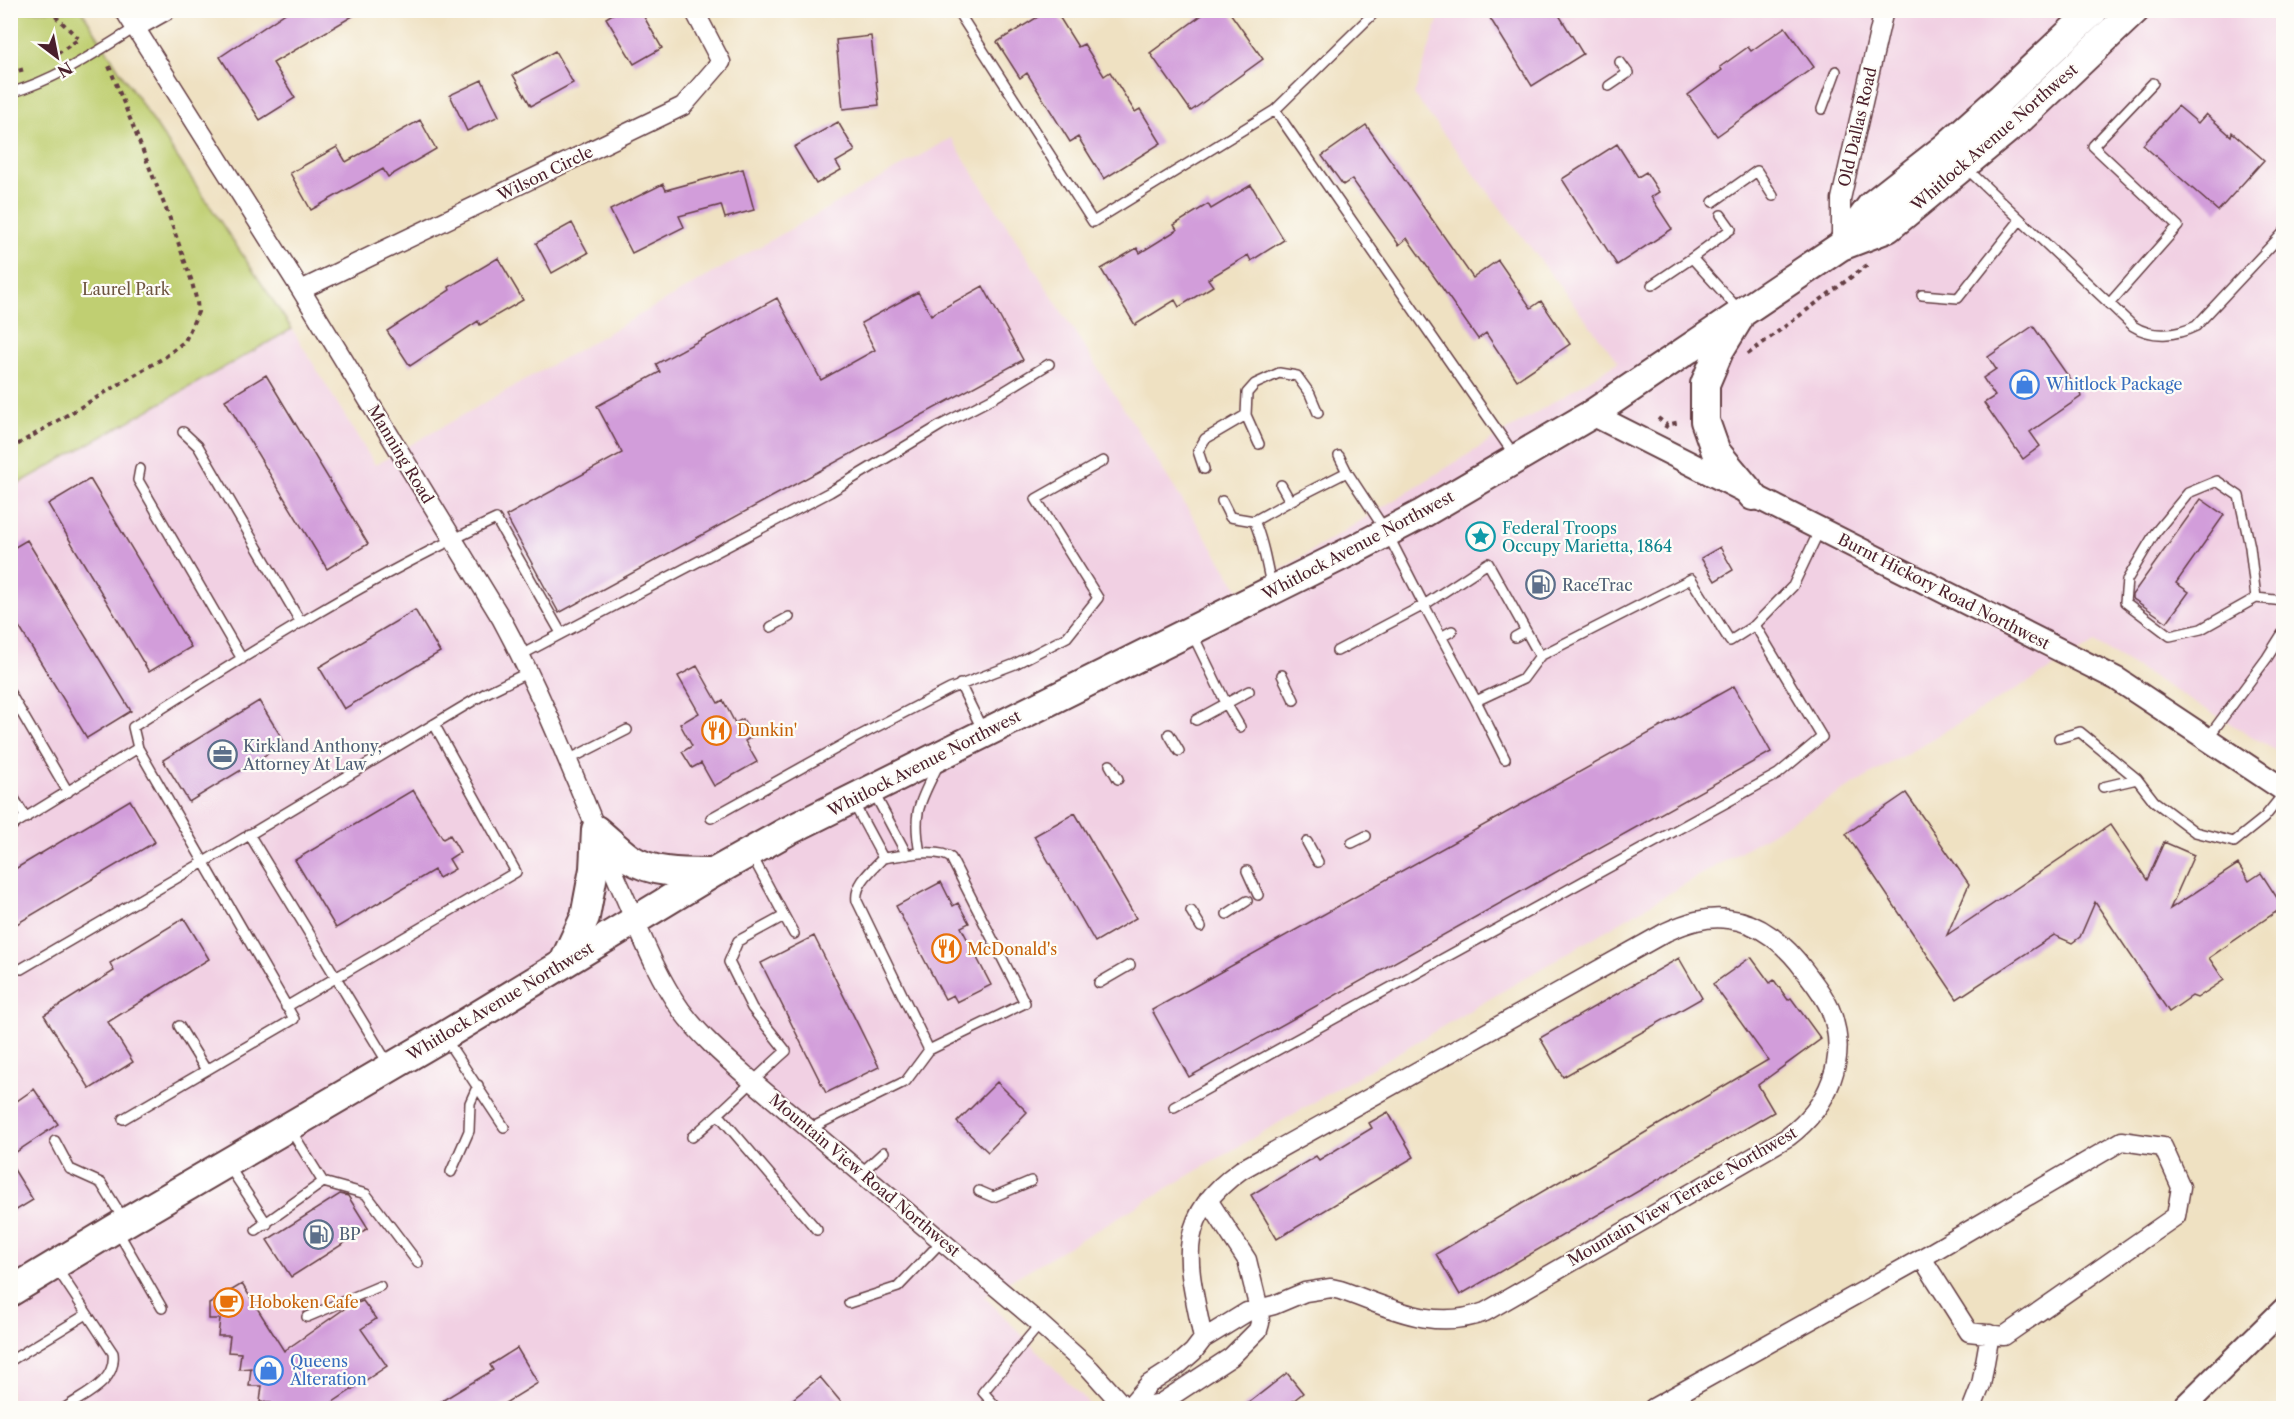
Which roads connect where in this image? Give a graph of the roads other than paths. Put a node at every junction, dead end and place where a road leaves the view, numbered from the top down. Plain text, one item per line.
1 (124, 10) edge
2 (167, 10) edge
3 (694, 10) edge
4 (957, 10) edge
5 (1377, 10) edge
6 (1884, 10) edge
7 (2094, 10) edge
8 (2135, 10) edge
9 (135, 28) junction
10 (1620, 62) dead end
11 (1836, 71) dead end
12 (2153, 83) dead end
13 (1609, 86) dead end
14 (10, 93) edge
15 (1822, 109) dead end
16 (1275, 110) junction
17 (1955, 156) junction
18 (1773, 196) dead end
19 (1713, 202) dead end
20 (1721, 214) dead end
21 (2020, 220) junction
22 (2283, 232) edge
23 (1841, 246) junction
24 (1692, 258) junction
25 (1652, 285) dead end
26 (301, 290) junction
27 (1922, 295) dead end
28 (2109, 304) junction
29 (1742, 313) junction
30 (1049, 364) dead end
31 (1318, 412) dead end
32 (1592, 414) junction
33 (1246, 415) junction
34 (183, 432) dead end
35 (1259, 444) dead end
36 (1339, 456) dead end
37 (1517, 458) junction
38 (1103, 461) dead end
39 (140, 469) dead end
40 (1204, 469) dead end
41 (1347, 472) junction
42 (1281, 484) dead end
43 (1753, 496) junction
44 (1222, 501) dead end
45 (1290, 501) junction
46 (1254, 521) junction
47 (1820, 529) junction
48 (1387, 533) junction
49 (452, 539) junction
50 (1273, 590) junction
51 (1508, 598) junction
52 (2256, 598) junction
53 (2283, 602) edge
54 (1497, 604) dead end
55 (1424, 605) junction
56 (789, 617) dead end
57 (301, 623) junction
58 (1755, 625) junction
59 (771, 627) dead end
60 (1191, 630) junction
61 (1452, 630) dead end
62 (1526, 631) junction
63 (2283, 631) edge
64 (561, 633) junction
65 (1441, 637) junction
66 (1515, 637) dead end
67 (1337, 651) dead end
68 (521, 655) junction
69 (1540, 656) junction
70 (242, 659) junction
71 (529, 672) junction
72 (1282, 675) dead end
73 (960, 684) junction
74 (1249, 691) dead end
75 (10, 693) edge
76 (1294, 700) dead end
77 (1476, 701) junction
78 (1226, 704) junction
79 (1196, 720) dead end
80 (434, 724) junction
81 (1240, 727) dead end
82 (627, 730) dead end
83 (984, 733) junction
84 (1169, 734) dead end
85 (2059, 738) dead end
86 (2207, 739) junction
87 (138, 748) junction
88 (1179, 751) dead end
89 (944, 753) junction
90 (1505, 759) dead end
91 (568, 760) junction
92 (1110, 765) dead end
93 (1119, 779) dead end
94 (2137, 779) junction
95 (2103, 788) dead end
96 (2283, 791) edge
97 (10, 792) edge
98 (68, 792) junction
99 (862, 795) junction
100 (26, 818) junction
101 (711, 818) dead end
102 (10, 827) edge
103 (596, 830) junction
104 (249, 834) junction
105 (1366, 836) dead end
106 (1306, 842) dead end
107 (1352, 843) dead end
108 (750, 852) junction
109 (920, 853) junction
110 (907, 855) junction
111 (883, 858) junction
112 (204, 862) junction
113 (1318, 862) dead end
114 (1247, 871) dead end
115 (712, 873) junction
116 (1258, 895) dead end
117 (1247, 901) dead end
118 (1191, 910) dead end
119 (1227, 914) dead end
120 (784, 916) junction
121 (635, 920) junction
122 (1201, 927) dead end
123 (794, 934) dead end
124 (564, 962) junction
125 (1130, 965) dead end
126 (21, 969) dead end
127 (336, 978) junction
128 (1099, 983) dead end
129 (286, 1007) junction
130 (179, 1026) dead end
131 (444, 1036) junction
132 (929, 1050) junction
133 (390, 1067) junction
134 (206, 1070) junction
135 (752, 1081) junction
136 (478, 1085) junction
137 (1174, 1107) dead end
138 (719, 1115) junction
139 (123, 1119) dead end
140 (289, 1127) junction
141 (504, 1127) dead end
142 (809, 1129) junction
143 (693, 1137) dead end
144 (55, 1141) dead end
145 (885, 1152) dead end
146 (227, 1163) junction
147 (452, 1172) dead end
148 (861, 1173) junction
149 (1031, 1181) dead end
150 (323, 1182) junction
151 (979, 1191) dead end
152 (1208, 1200) junction
153 (267, 1224) junction
154 (121, 1225) junction
155 (256, 1230) dead end
156 (817, 1230) dead end
157 (943, 1240) junction
158 (1922, 1258) junction
159 (418, 1263) dead end
160 (54, 1265) junction
161 (380, 1286) dead end
162 (10, 1292) edge
163 (849, 1303) dead end
164 (162, 1308) dead end
165 (1259, 1309) junction
166 (2283, 1309) edge
167 (87, 1314) junction
168 (307, 1317) dead end
169 (1041, 1324) junction
170 (1990, 1334) junction
171 (1203, 1339) junction
172 (10, 1361) edge
173 (65, 1408) edge
174 (997, 1408) edge
175 (1127, 1408) edge
176 (1136, 1408) edge
177 (1656, 1408) edge
178 (1972, 1408) edge
179 (2183, 1408) edge

1 - 9 street, Manning Road
2 - 9 street
3 - 26 street, Wilson Circle
4 - 16 lane
5 - 16 lane
6 - 23 street, Old Dallas Road
7 - 17 highway, Whitlock Avenue Northwest
8 - 17 highway, Whitlock Avenue Northwest
9 - 14 lane
9 - 26 street, Manning Road
10 - 13 lane
11 - 15 lane
12 - 28 lane
16 - 37 lane
17 - 21 lane
17 - 23 highway, Whitlock Avenue Northwest
18 - 19 lane
20 - 24 lane
21 - 27 lane
21 - 28 lane
22 - 28 lane
23 - 29 highway, Whitlock Avenue Northwest
24 - 25 lane
24 - 29 lane
26 - 49 street, Manning Road
29 - 32 highway, Whitlock Avenue Northwest
29 - 43 highway
30 - 64 lane
31 - 33 lane
32 - 37 highway, Whitlock Avenue Northwest
32 - 43 street, Burnt Hickory Road Northwest
33 - 35 lane
33 - 40 lane
34 - 57 lane
36 - 41 lane
37 - 48 highway, Whitlock Avenue Northwest
38 - 73 lane
39 - 70 lane
41 - 45 lane
41 - 48 lane
42 - 45 lane
43 - 47 street, Burnt Hickory Road Northwest
44 - 46 lane
45 - 46 lane
46 - 50 lane
47 - 58 lane
47 - 86 street, Burnt Hickory Road Northwest
48 - 50 highway, Whitlock Avenue Northwest
48 - 55 lane
49 - 57 lane
49 - 64 lane
49 - 68 street, Manning Road
50 - 60 highway, Whitlock Avenue Northwest
51 - 54 lane
51 - 55 lane
51 - 62 lane
52 - 52 lane
52 - 53 lane
55 - 65 lane
55 - 67 lane
56 - 59 lane
57 - 70 lane
58 - 69 lane
58 - 137 lane
60 - 78 lane
60 - 83 highway, Whitlock Avenue Northwest
61 - 65 lane
62 - 66 lane
62 - 69 lane
63 - 86 lane
64 - 68 lane
65 - 77 lane
68 - 71 street, Manning Road
69 - 77 lane
70 - 87 lane
71 - 80 lane
71 - 91 street, Manning Road
72 - 76 lane
73 - 83 lane
73 - 101 lane
74 - 78 lane
75 - 98 lane
77 - 90 lane
78 - 79 lane
78 - 81 lane
80 - 104 lane
80 - 127 lane
82 - 91 lane
83 - 89 highway, Whitlock Avenue Northwest
84 - 88 lane
85 - 94 lane
86 - 96 street, Burnt Hickory Road Northwest
87 - 98 lane
87 - 112 lane
89 - 99 highway, Whitlock Avenue Northwest
89 - 109 lane
91 - 103 street, Manning Road
92 - 93 lane
94 - 95 lane
94 - 96 lane
97 - 100 lane
98 - 100 lane
99 - 108 highway, Whitlock Avenue Northwest
99 - 110 lane
99 - 111 lane
100 - 102 lane
103 - 115 highway
103 - 121 street, Manning Road
103 - 124 highway
104 - 112 lane
104 - 127 lane
105 - 107 lane
106 - 113 lane
108 - 115 highway, Whitlock Avenue Northwest
108 - 120 lane
109 - 110 lane
109 - 132 lane
110 - 111 lane
111 - 132 lane
112 - 126 lane
112 - 129 lane
114 - 116 lane
115 - 121 highway, Whitlock Avenue Northwest
117 - 119 lane
118 - 122 lane
120 - 123 lane
120 - 135 lane
121 - 124 highway, Whitlock Avenue Northwest
121 - 135 street, Mountain View Road Northwest
124 - 131 highway, Whitlock Avenue Northwest
125 - 128 lane
127 - 129 lane
127 - 133 lane
129 - 134 lane
130 - 134 lane
131 - 133 highway, Whitlock Avenue Northwest
131 - 136 lane
132 - 142 lane
133 - 140 highway, Whitlock Avenue Northwest
134 - 139 lane
135 - 138 lane
135 - 142 street, Mountain View Road Northwest
136 - 141 lane
136 - 147 lane
138 - 143 lane
138 - 156 lane
140 - 146 highway, Whitlock Avenue Northwest
140 - 150 lane
142 - 148 street, Mountain View Road Northwest
144 - 154 lane
145 - 148 lane
146 - 153 lane
146 - 154 highway, Whitlock Avenue Northwest
148 - 157 street, Mountain View Road Northwest
149 - 151 lane
150 - 153 lane
150 - 159 lane
152 - 165 street
152 - 165 street, Mountain View Terrace Northwest
152 - 171 street, Mountain View Terrace Northwest
153 - 155 lane
154 - 160 highway, Whitlock Avenue Northwest
154 - 164 lane
157 - 163 lane
157 - 169 street, Mountain View Road Northwest
158 - 170 street
158 - 170 street
158 - 177 street
160 - 162 highway, Whitlock Avenue Northwest
160 - 167 lane
161 - 168 lane
165 - 171 street, Mountain View Terrace Northwest
165 - 176 street
166 - 179 street
167 - 172 lane
167 - 173 lane
169 - 174 lane
169 - 175 street, Mountain View Road Northwest
170 - 178 street
171 - 175 street, Mountain View Terrace Northwest

